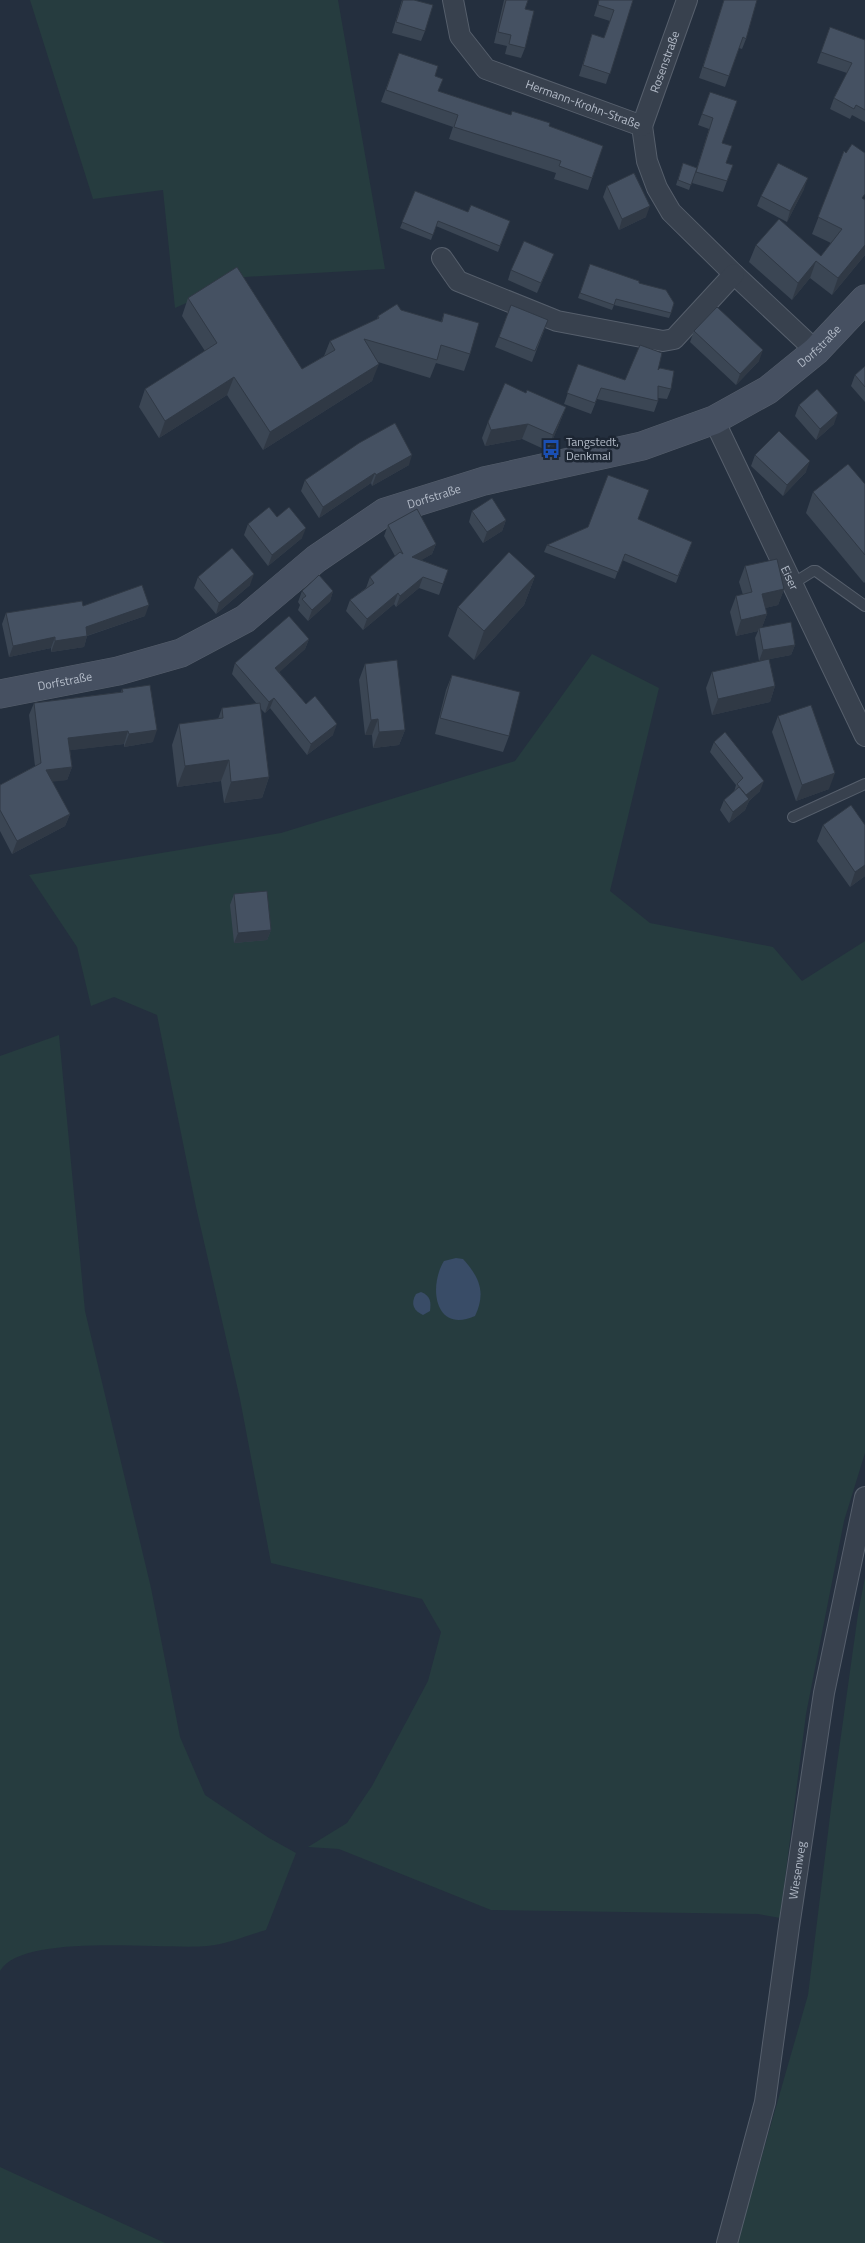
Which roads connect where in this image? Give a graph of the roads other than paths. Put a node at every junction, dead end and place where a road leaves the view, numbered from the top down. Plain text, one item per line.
1 (453, 0) edge
2 (687, 0) edge
3 (642, 126) junction
4 (442, 258) dead end
5 (734, 274) junction
6 (865, 298) edge
7 (816, 351) junction
8 (714, 420) junction
9 (792, 584) junction
10 (865, 606) edge
11 (0, 694) edge
12 (865, 736) edge
13 (865, 784) edge
14 (793, 818) dead end
15 (865, 1497) edge
16 (728, 2243) edge

1 - 3 street, Hermann-Krohn-Straße
2 - 3 street, Rosenstraße
3 - 5 street, Hermann-Krohn-Straße
4 - 5 street
5 - 7 street, Hermann-Krohn-Straße
6 - 7 main road, Dorfstraße
7 - 8 main road, Dorfstraße
8 - 9 street, Eiser
8 - 11 main road, Dorfstraße
9 - 10 lane
9 - 12 street, Eiser
13 - 14 lane
15 - 16 street, Wiesenweg

